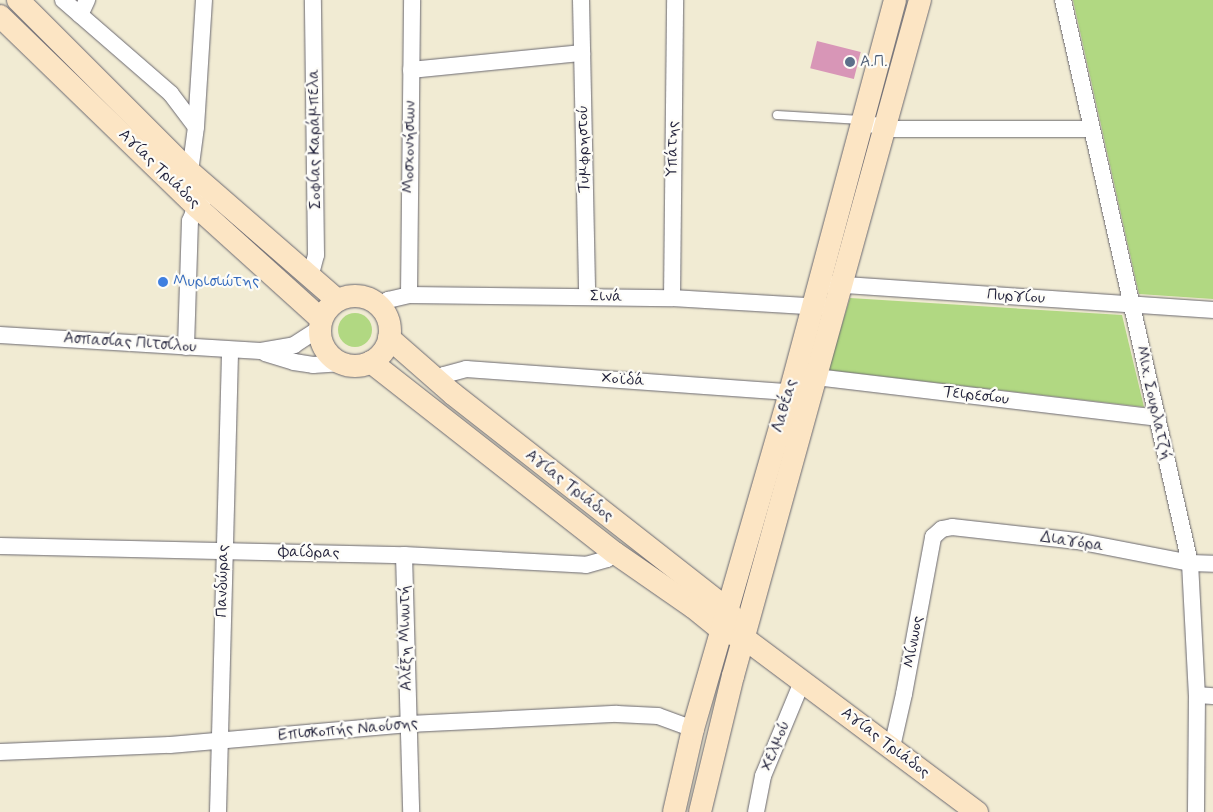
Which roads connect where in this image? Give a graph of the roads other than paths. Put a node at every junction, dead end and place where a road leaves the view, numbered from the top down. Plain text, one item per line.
1 (18, 0) edge
2 (62, 0) edge
3 (87, 0) edge
4 (204, 0) edge
5 (313, 0) edge
6 (412, 0) edge
7 (581, 0) edge
8 (675, 0) edge
9 (895, 0) edge
10 (920, 0) edge
11 (1063, 0) edge
12 (80, 15) junction
13 (0, 16) edge
14 (582, 53) junction
15 (411, 70) junction
16 (777, 115) dead end
17 (863, 121) junction
18 (196, 127) junction
19 (885, 129) junction
20 (1091, 129) junction
21 (190, 172) junction
22 (204, 199) junction
23 (308, 275) junction
24 (819, 283) junction
25 (842, 285) junction
26 (408, 295) junction
27 (586, 297) junction
28 (672, 298) junction
29 (337, 300) junction
30 (1130, 305) junction
31 (380, 307) junction
32 (813, 307) junction
33 (835, 308) junction
34 (1213, 310) edge
35 (320, 324) junction
36 (0, 335) edge
37 (389, 338) junction
38 (186, 347) junction
39 (230, 350) junction
40 (260, 351) junction
41 (371, 362) junction
42 (339, 363) junction
43 (436, 380) junction
44 (803, 384) junction
45 (1157, 418) junction
46 (933, 537) joint
47 (0, 546) edge
48 (223, 551) junction
49 (615, 553) junction
50 (404, 555) junction
51 (1190, 562) junction
52 (1213, 564) edge
53 (725, 621) junction
54 (744, 638) junction
55 (802, 682) junction
56 (1205, 696) edge
57 (408, 724) junction
58 (694, 729) junction
59 (220, 741) junction
60 (892, 747) junction
61 (0, 752) edge
62 (218, 812) edge
63 (411, 812) edge
64 (674, 812) edge
65 (700, 812) edge
66 (756, 812) edge
67 (977, 812) edge
68 (1196, 812) edge

1 - 21 street, Αγίας Τριάδος
2 - 12 street
3 - 12 street
4 - 18 street
5 - 23 street, Σοφίας Καράμπελα
6 - 15 street, Μοσχονήσιων
7 - 14 street, Τυμφρηστού
8 - 28 street, Υπάτης
9 - 17 street, Λαθέας
10 - 19 street, Λαθέας
11 - 20 street, Μιχ. Σουρλατζή
12 - 18 street
13 - 22 street, Αγίας Τριάδος
14 - 15 street
14 - 27 street, Τυμφρηστού
15 - 26 street, Μοσχονήσιων
16 - 17 lane
17 - 19 street
17 - 24 street, Λαθέας
18 - 21 street
19 - 20 street
19 - 25 street, Λαθέας
20 - 30 street, Μιχ. Σουρλατζή
21 - 22 street, Αγίας Τριάδος
22 - 23 street, Αγίας Τριάδος
22 - 35 street, Αγίας Τριάδος
22 - 38 street
23 - 29 street, Αγίας Τριάδος
24 - 25 street, Πυργίου
24 - 32 street, Λαθέας
25 - 30 street, Πυργίου
25 - 33 street, Λαθέας
26 - 27 street, Σινά
26 - 31 street, Σινά
27 - 28 street, Σινά
28 - 32 street, Σινά
29 - 31 street
29 - 35 street
30 - 34 street, Πυργίου
30 - 45 street, Μιχ. Σουρλατζή
31 - 37 street
32 - 33 street, Σινά
32 - 44 street, Λαθέας
33 - 44 street, Λαθέας
35 - 40 street, Ασπασίας Πιτσίλου
35 - 42 street, Αγίας Τριάδος
36 - 38 street, Ασπασίας Πιτσίλου
37 - 41 street
37 - 43 street, Αγίας Τριάδος
38 - 39 street, Ασπασίας Πιτσίλου
39 - 40 street, Ασπασίας Πιτσίλου
39 - 48 street, Πανδώρας
40 - 42 street, Ασπασίας Πιτσίλου
41 - 42 street
41 - 49 street, Αγίας Τριάδος
43 - 44 street, Χοϊδά
43 - 53 street, Αγίας Τριάδος
44 - 45 street, Τειρεσίου
44 - 53 street, Λαθέας
44 - 54 street, Λαθέας
45 - 51 street, Μιχ. Σουρλατζή
46 - 51 street, Διαγόρα
46 - 60 street, Μίνωος
47 - 48 street, Φαίδρας
48 - 50 street, Φαίδρας
48 - 59 street, Πανδώρας
49 - 50 street, Φαίδρας
49 - 53 street, Αγίας Τριάδος
50 - 57 street, Αλέξη Μινωτή
51 - 52 street, Διαγόρα
51 - 56 street, Μιχ. Σουρλατζή
53 - 54 street, Αγίας Τριάδος
53 - 58 street, Λαθέας
54 - 55 street, Αγίας Τριάδος
54 - 65 street, Λαθέας
55 - 60 street, Αγίας Τριάδος
55 - 66 street, Χελμού
56 - 68 street, Μιχ. Σουρλατζή
57 - 58 street, Επισκοπής Ναούσης
57 - 59 street, Επισκοπής Ναούσης
57 - 63 street, Αλέξη Μινωτή
58 - 64 street, Λαθέας
59 - 61 street, Επισκοπής Ναούσης
59 - 62 street, Πανδώρας
60 - 67 street, Αγίας Τριάδος

